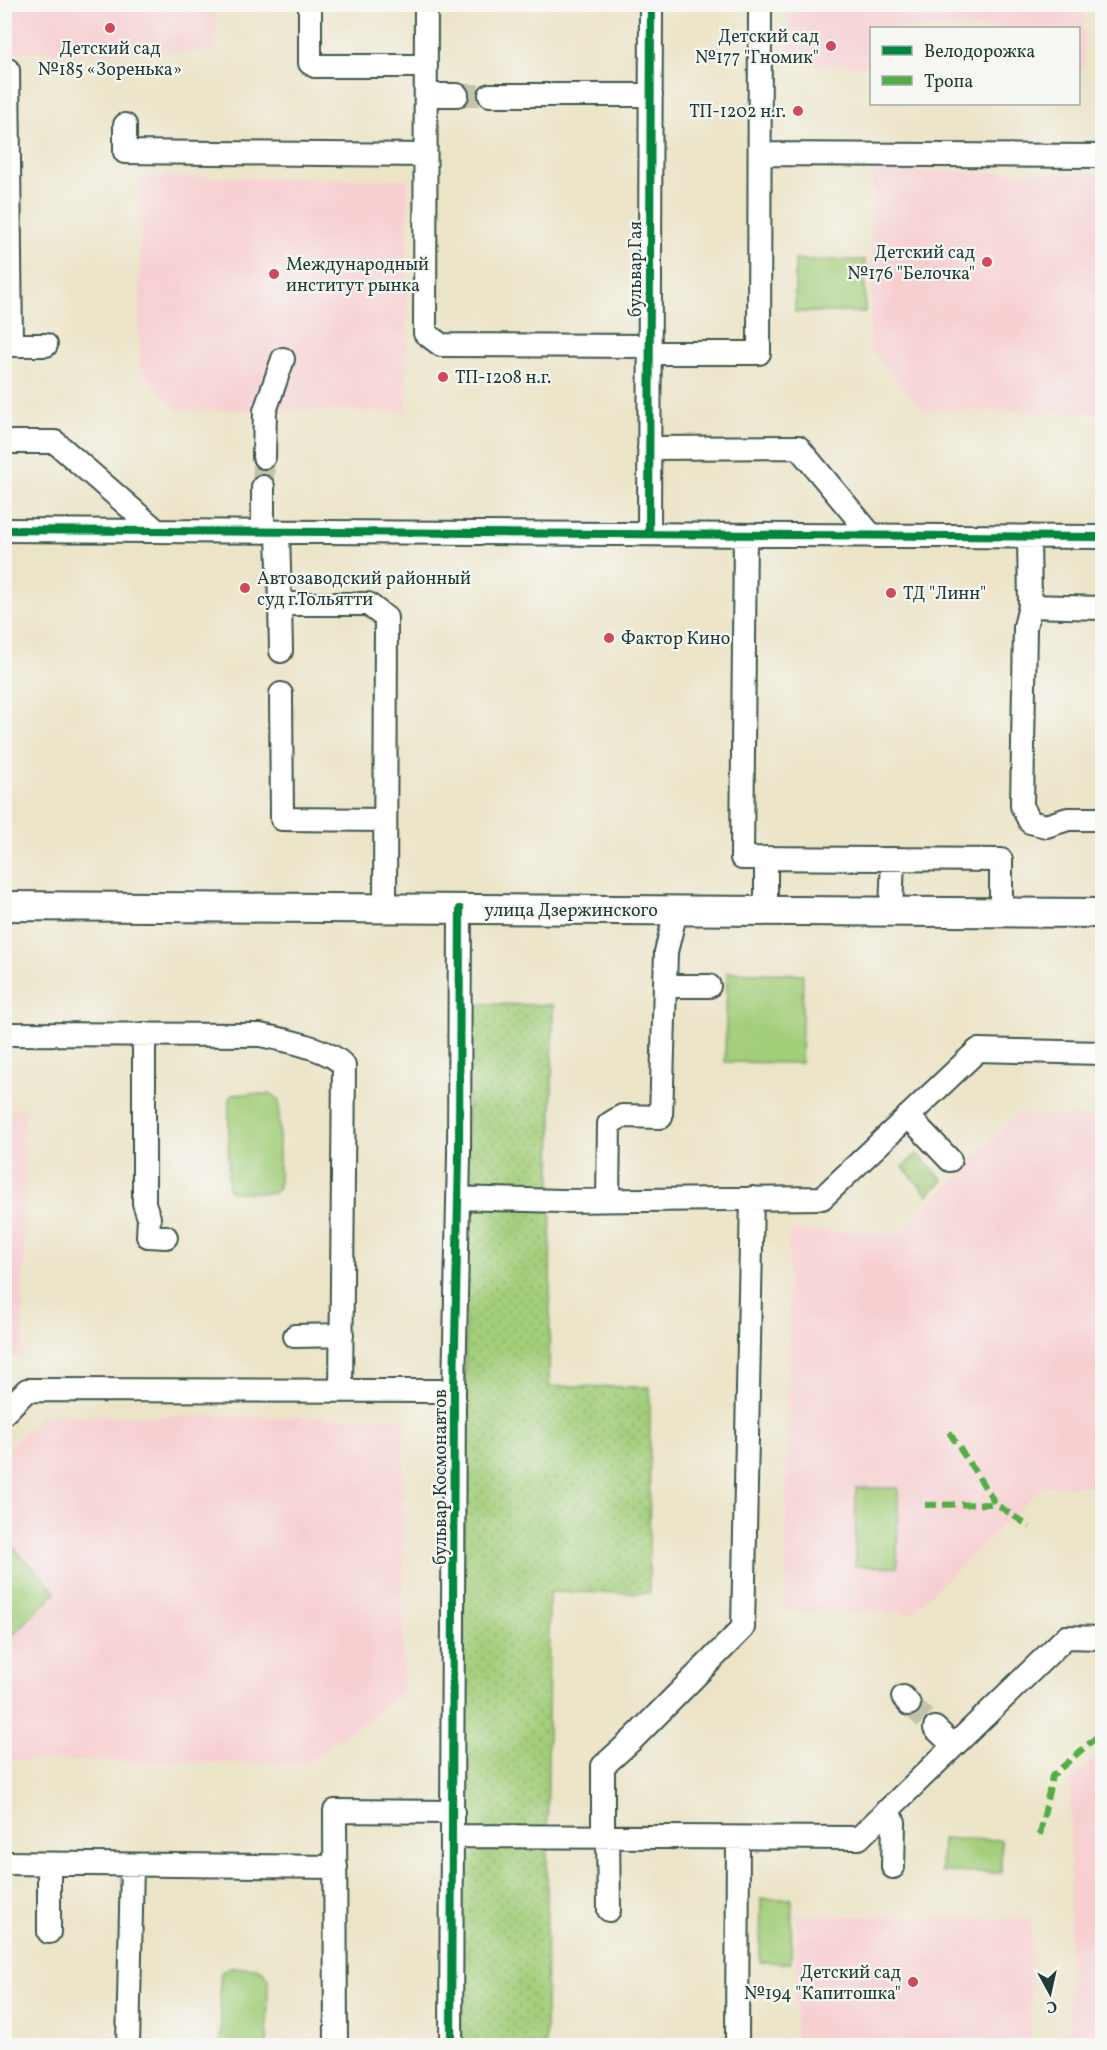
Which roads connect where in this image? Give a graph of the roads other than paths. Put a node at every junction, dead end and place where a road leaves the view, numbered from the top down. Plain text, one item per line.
1 (310, 4) edge
2 (426, 4) edge
3 (651, 4) edge
4 (760, 4) edge
5 (426, 66) junction
6 (8, 70) dead end
7 (426, 95) junction
8 (457, 95) tunnel mouth
9 (490, 95) tunnel mouth
10 (651, 95) junction
11 (125, 125) dead end
12 (761, 154) junction
13 (425, 155) junction
14 (1102, 156) edge
15 (8, 345) edge
16 (46, 345) dead end
17 (650, 349) junction
18 (283, 359) dead end
19 (4, 442) edge
20 (649, 448) junction
21 (264, 457) tunnel mouth
22 (263, 487) tunnel mouth
23 (4, 530) edge
24 (158, 531) junction
25 (271, 532) junction
26 (649, 534) junction
27 (745, 535) junction
28 (872, 536) junction
29 (1029, 536) junction
30 (1102, 537) edge
31 (280, 604) junction
32 (1030, 606) junction
33 (1102, 608) edge
34 (281, 651) dead end
35 (281, 694) dead end
36 (1102, 819) edge
37 (385, 820) junction
38 (766, 858) junction
39 (893, 859) junction
40 (4, 906) edge
41 (460, 909) junction
42 (385, 910) junction
43 (676, 910) junction
44 (766, 910) junction
45 (891, 911) junction
46 (1001, 913) junction
47 (1102, 913) edge
48 (665, 986) junction
49 (709, 986) dead end
50 (4, 1034) edge
51 (144, 1034) junction
52 (1102, 1053) edge
53 (909, 1116) junction
54 (950, 1160) dead end
55 (458, 1198) junction
56 (752, 1198) junction
57 (608, 1200) junction
58 (166, 1237) dead end
59 (342, 1335) junction
60 (295, 1336) dead end
61 (341, 1390) junction
62 (454, 1391) junction
63 (4, 1413) edge
64 (1102, 1638) edge
65 (935, 1728) tunnel mouth
66 (953, 1745) junction
67 (886, 1811) junction
68 (453, 1812) junction
69 (453, 1836) junction
70 (606, 1836) junction
71 (738, 1838) junction
72 (4, 1863) edge
73 (49, 1864) junction
74 (132, 1865) junction
75 (336, 1867) junction
76 (893, 1867) dead end
77 (609, 1910) dead end
78 (49, 1932) dead end
79 (128, 2046) edge
80 (336, 2046) edge
81 (451, 2046) edge
82 (737, 2046) edge

1 - 5 street
2 - 5 street
3 - 10 street, бульвар Гая
4 - 12 street
5 - 7 street
6 - 15 street
7 - 8 street
7 - 13 street
9 - 10 street
10 - 17 street, бульвар Гая
11 - 13 street
12 - 14 street
12 - 17 street
13 - 17 street
15 - 16 street
17 - 20 street, бульвар Гая
18 - 21 street
19 - 24 street
20 - 26 street, бульвар Гая
20 - 28 street
22 - 25 street
23 - 24 street
24 - 25 street
25 - 26 street
25 - 31 street
26 - 27 street
27 - 28 street
27 - 38 street
28 - 29 street
29 - 30 street
29 - 32 street
31 - 34 street
31 - 37 street
32 - 33 street
32 - 36 street
35 - 37 street
37 - 42 street
38 - 39 street
38 - 44 street
39 - 45 street
39 - 46 street
40 - 42 main road, улица Дзержинского
41 - 42 main road, улица Дзержинского
41 - 43 main road, улица Дзержинского
41 - 55 street, бульвар Космонавтов
43 - 44 main road, улица Дзержинского
43 - 48 street
44 - 45 main road, улица Дзержинского
45 - 46 main road, улица Дзержинского
46 - 47 main road, улица Дзержинского
48 - 49 street
48 - 57 street
50 - 51 street
51 - 58 street
51 - 59 street
52 - 53 street
53 - 54 street
53 - 56 street
55 - 57 street
55 - 62 street, бульвар Космонавтов
56 - 57 street
56 - 70 street
59 - 60 street
59 - 61 street
61 - 62 street
61 - 63 street
62 - 68 street, бульвар Космонавтов
64 - 66 street
65 - 66 street
66 - 67 street
67 - 71 street
67 - 76 street
68 - 69 street, бульвар Космонавтов
68 - 75 street
69 - 70 street
69 - 81 street, бульвар Космонавтов
70 - 71 street
70 - 77 street
71 - 82 street
72 - 73 street
73 - 74 street
73 - 78 street
74 - 75 street
74 - 79 street
75 - 80 street

